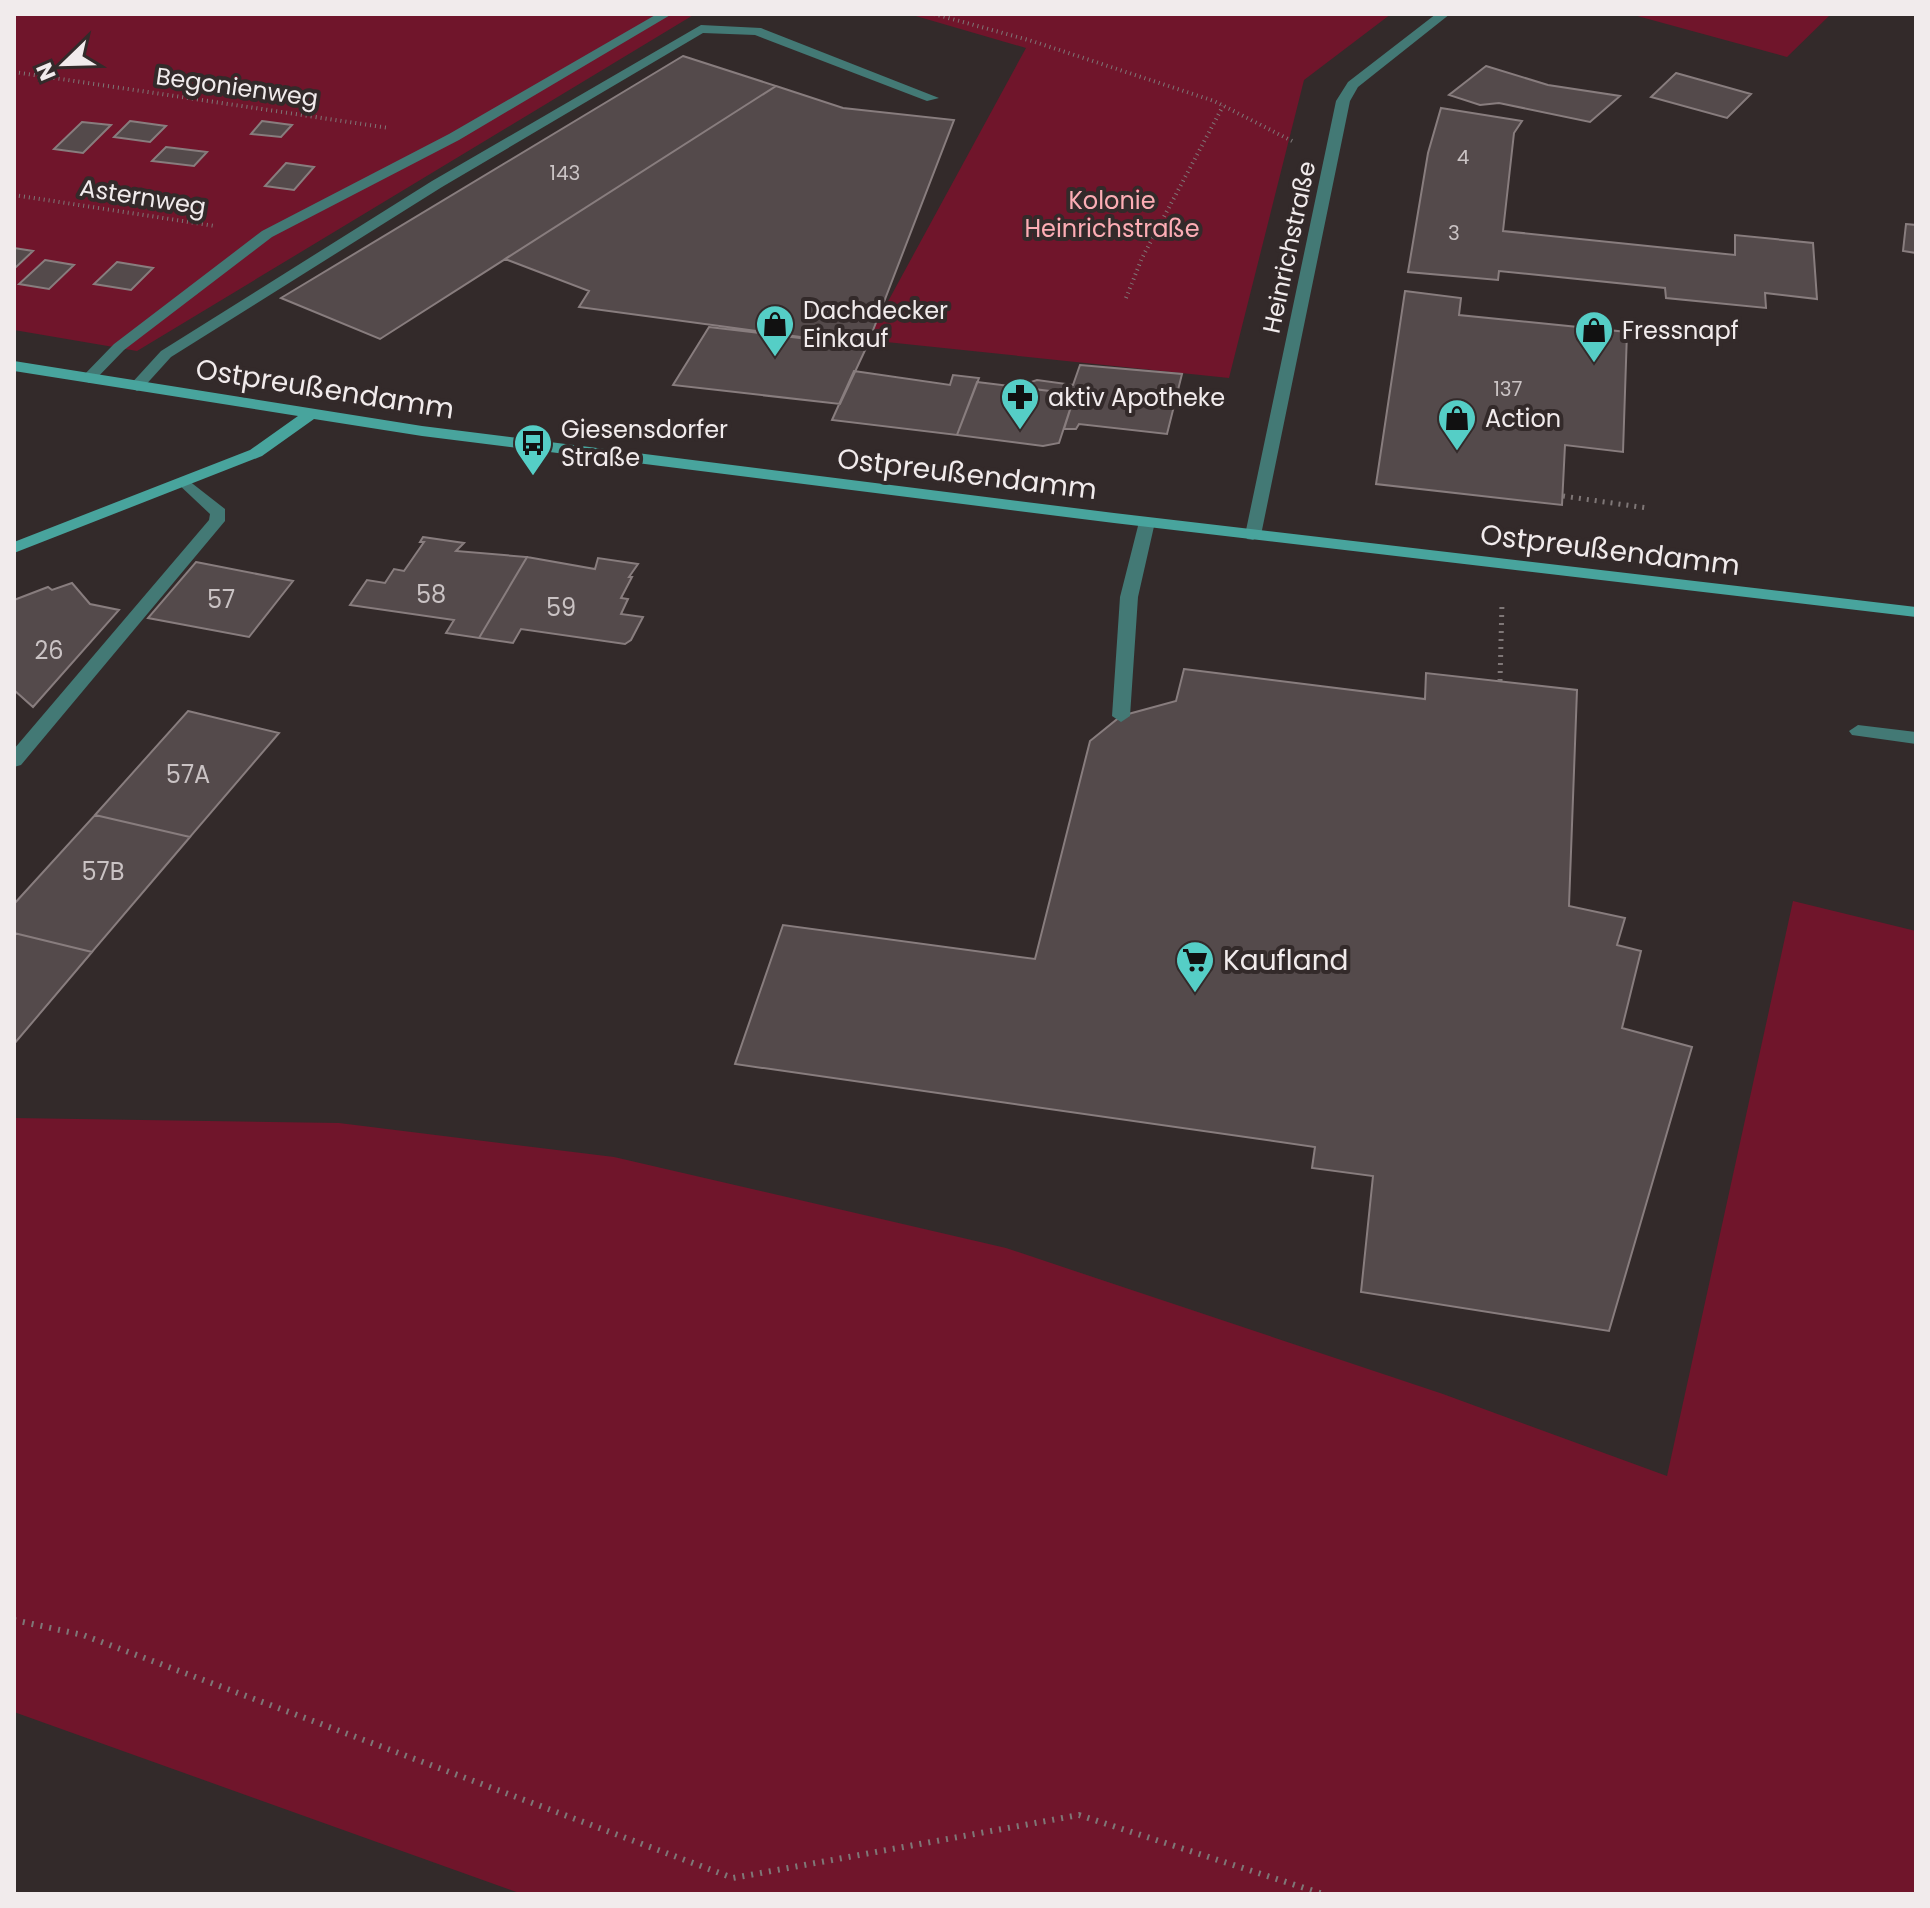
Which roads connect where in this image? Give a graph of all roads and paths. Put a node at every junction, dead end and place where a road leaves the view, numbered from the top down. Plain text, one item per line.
1 (666, 14) edge
2 (934, 14) edge
3 (1444, 14) edge
4 (14, 72) edge
5 (932, 98) dead end
6 (1223, 106) junction
7 (454, 137) junction
8 (1301, 145) dead end
9 (14, 195) edge
10 (267, 234) junction
11 (1126, 298) dead end
12 (14, 366) edge
13 (89, 378) junction
14 (137, 386) junction
15 (309, 415) junction
16 (184, 482) junction
17 (1563, 496) dead end
18 (1647, 508) dead end
19 (1147, 522) junction
20 (1253, 535) junction
21 (14, 548) edge
22 (1502, 603) dead end
23 (1916, 612) edge
24 (1500, 681) dead end
25 (1121, 716) dead end
26 (1858, 731) dead end
27 (1916, 738) edge
28 (14, 761) edge
29 (14, 1620) edge
30 (1323, 1894) edge

1 - 7 street
2 - 6 path
3 - 20 street, Heinrichstraße
4 - 7 path, Begonienweg
5 - 14 street
6 - 8 path
6 - 11 path
7 - 10 street
9 - 10 path, Asternweg
10 - 13 street
12 - 13 main road, Ostpreußendamm
13 - 14 main road, Ostpreußendamm
14 - 15 main road, Ostpreußendamm
15 - 16 main road
15 - 19 main road, Ostpreußendamm
16 - 21 main road
16 - 28 street
17 - 18 path
19 - 20 main road, Ostpreußendamm
19 - 25 street
20 - 23 main road, Ostpreußendamm
22 - 24 path
26 - 27 street
29 - 30 path

